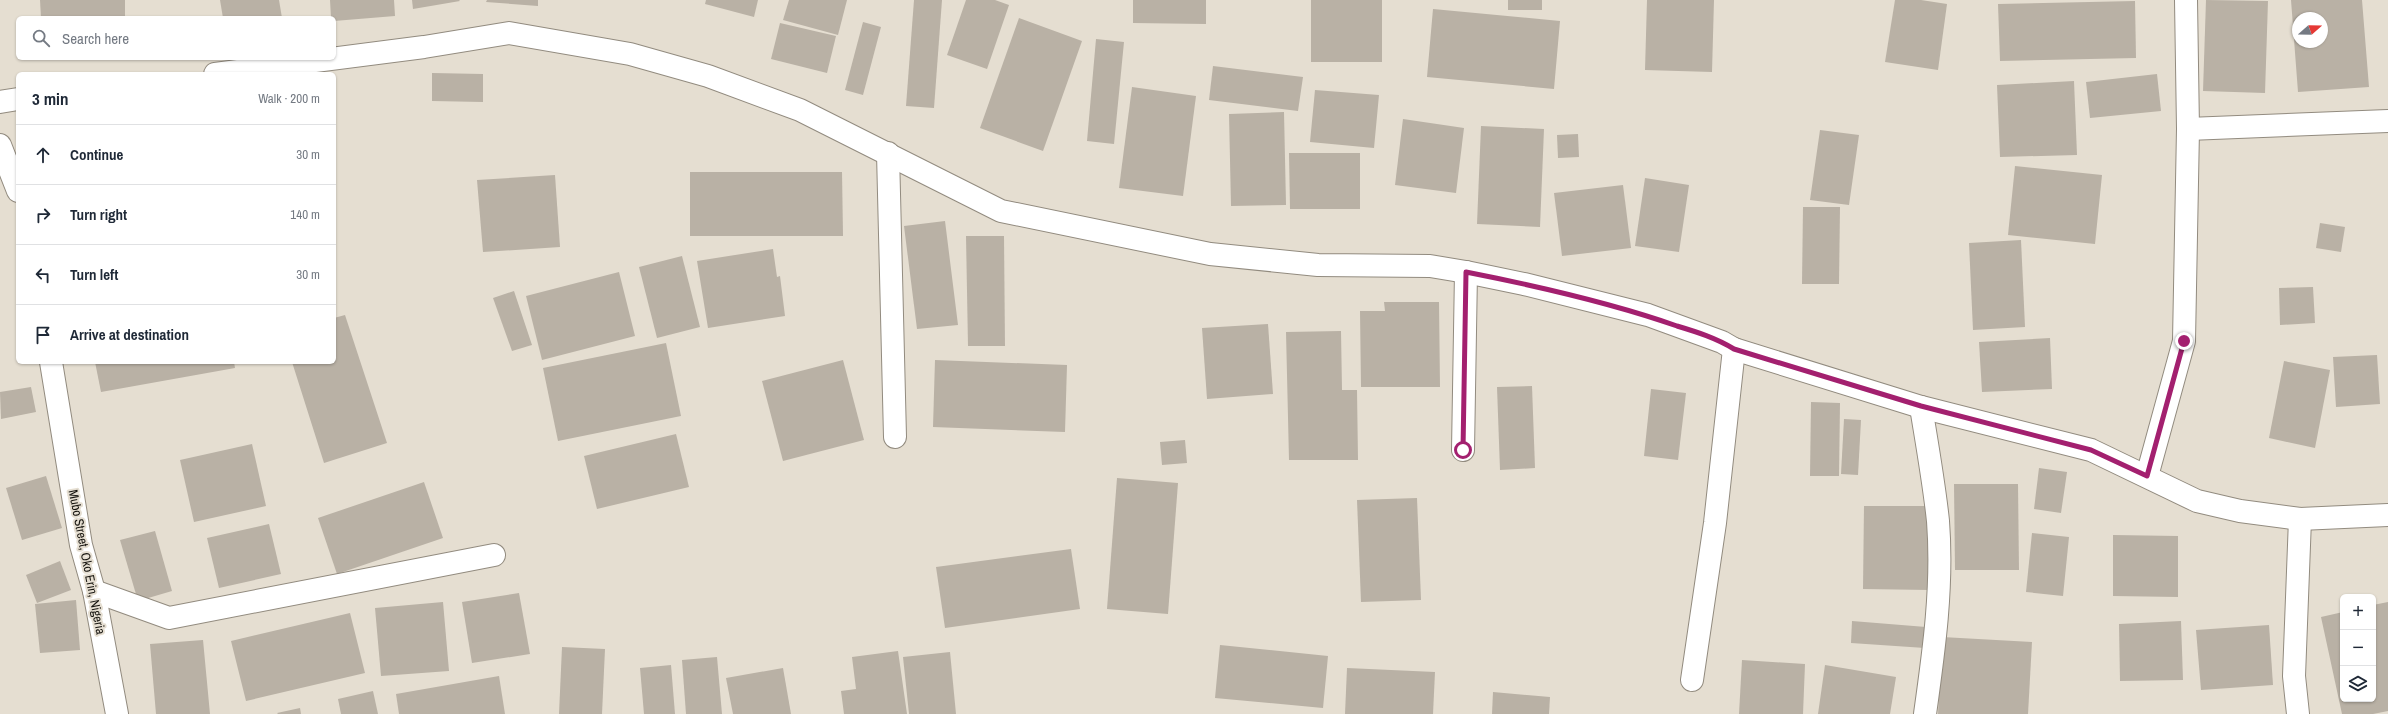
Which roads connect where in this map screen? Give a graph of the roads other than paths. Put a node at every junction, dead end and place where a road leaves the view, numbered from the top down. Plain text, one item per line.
1 (2186, 0) edge
2 (336, 58) edge
3 (323, 60) edge
4 (230, 72) edge
5 (16, 100) edge
6 (0, 102) edge
7 (2388, 121) edge
8 (2188, 129) junction
9 (0, 145) edge
10 (888, 153) junction
11 (16, 186) edge
12 (1466, 272) junction
13 (1734, 349) junction
14 (51, 364) edge
15 (1921, 406) junction
16 (895, 437) dead end
17 (1463, 450) dead end
18 (2147, 476) junction
19 (2388, 515) edge
20 (2300, 519) junction
21 (494, 555) dead end
22 (94, 591) junction
23 (1692, 680) dead end
24 (117, 714) edge
25 (1925, 714) edge
26 (2298, 714) edge

1 - 8 street
2 - 10 street
3 - 4 street
5 - 6 street
7 - 8 street
8 - 18 street
9 - 11 street
10 - 12 street
10 - 16 street
12 - 13 street
12 - 17 street
13 - 15 street
13 - 23 street
14 - 22 street, Mubo Street, Oko Erin, Nigeria
15 - 18 street
15 - 25 street
18 - 20 street
19 - 20 street
20 - 26 street
21 - 22 street
22 - 24 street, Mubo Street, Oko Erin, Nigeria

